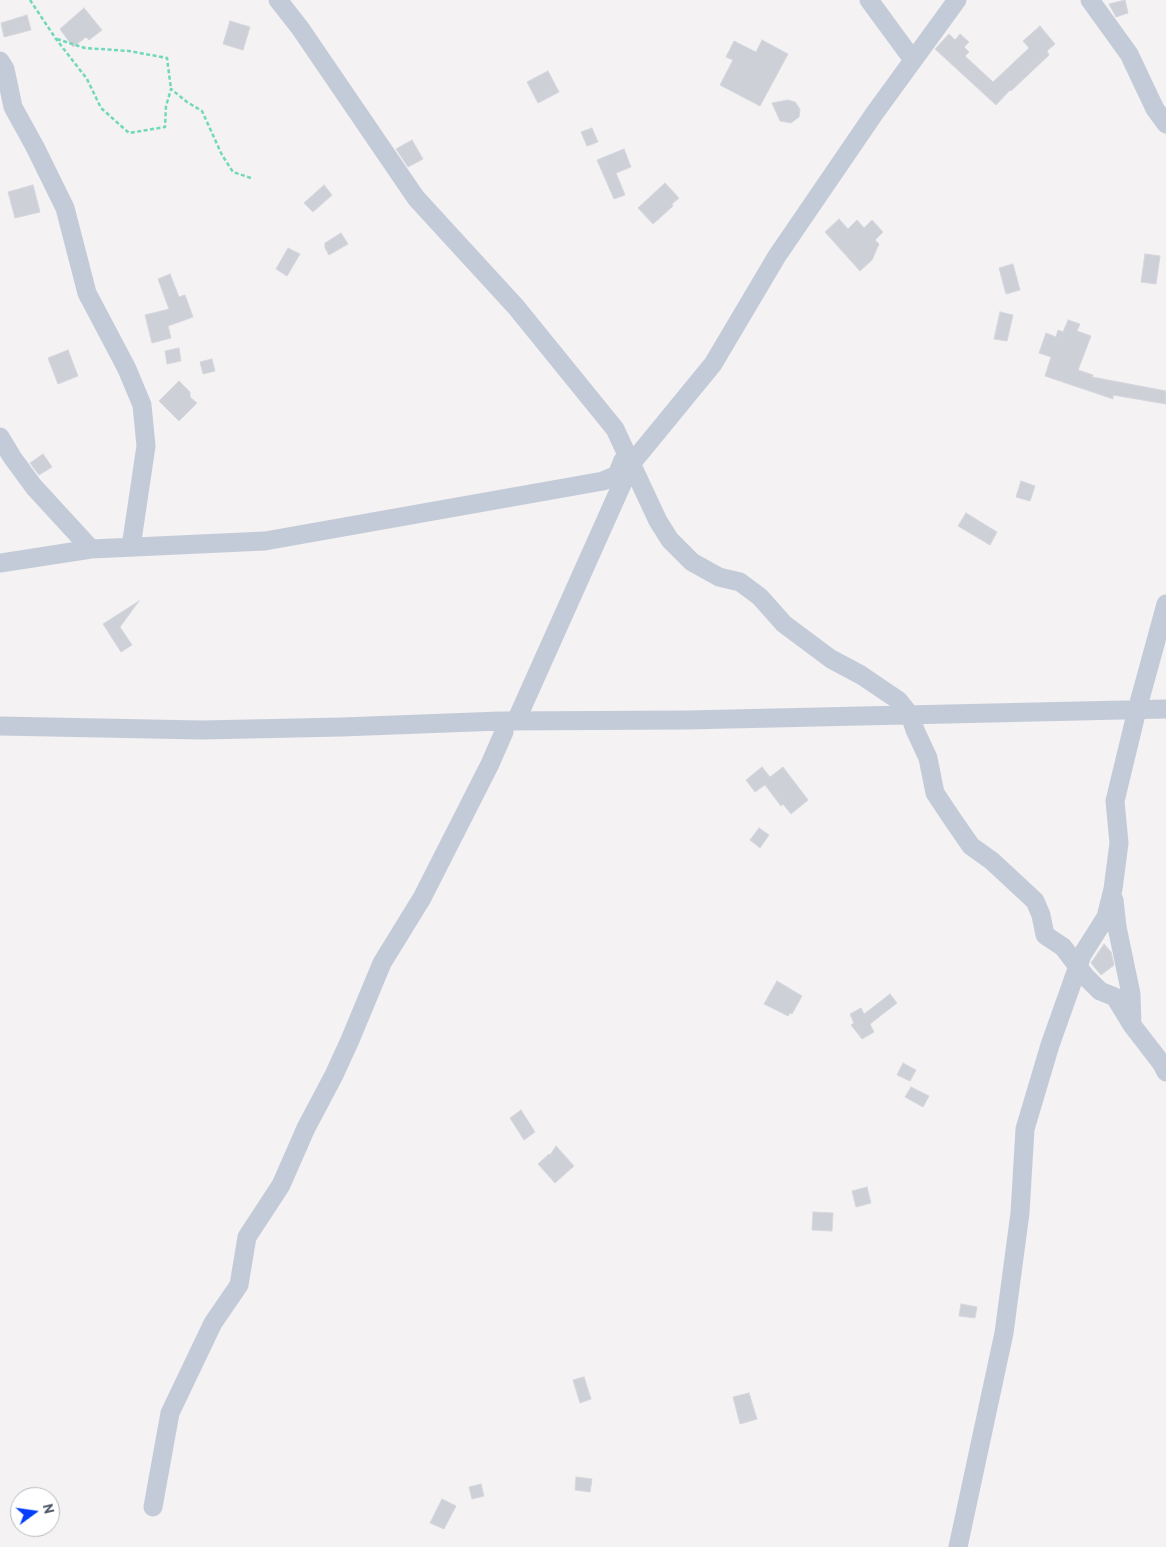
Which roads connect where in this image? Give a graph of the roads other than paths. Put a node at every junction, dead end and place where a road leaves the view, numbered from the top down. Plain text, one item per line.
1 (278, 0) edge
2 (869, 0) edge
3 (957, 0) edge
4 (1090, 0) edge
5 (913, 60) junction
6 (0, 61) edge
7 (1166, 124) edge
8 (0, 437) edge
9 (628, 458) junction
10 (131, 547) junction
11 (91, 549) junction
12 (0, 563) edge
13 (1166, 604) edge
14 (1166, 709) edge
15 (1137, 710) junction
16 (910, 715) junction
17 (508, 721) junction
18 (0, 726) edge
19 (1113, 889) junction
20 (1078, 966) junction
21 (1132, 1025) junction
22 (1166, 1072) edge
23 (153, 1507) dead end
24 (958, 1547) edge

1 - 9 street
2 - 5 street
3 - 5 street
4 - 7 street
5 - 9 street
6 - 10 street
8 - 11 street
9 - 10 street
9 - 16 street
9 - 17 street
10 - 11 street
11 - 12 street
13 - 15 street
14 - 15 street
15 - 16 street
15 - 19 street
16 - 17 street
16 - 20 street
17 - 18 street
17 - 23 street
19 - 20 street
19 - 21 street
20 - 21 street
20 - 24 street
21 - 22 street

